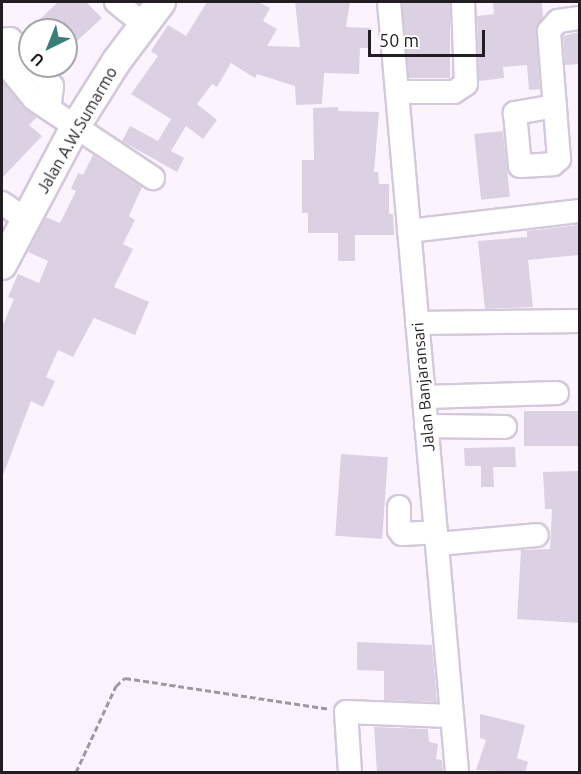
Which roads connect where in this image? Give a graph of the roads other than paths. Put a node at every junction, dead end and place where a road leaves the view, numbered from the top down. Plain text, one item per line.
1 (116, 2) edge
2 (161, 2) edge
3 (389, 2) edge
4 (463, 2) edge
5 (579, 18) edge
6 (144, 24) junction
7 (2, 40) edge
8 (18, 47) edge
9 (2, 60) edge
10 (45, 78) edge
11 (397, 92) junction
12 (555, 106) dead end
13 (49, 109) junction
14 (75, 129) junction
15 (153, 178) dead end
16 (2, 203) edge
17 (579, 211) edge
18 (26, 220) junction
19 (409, 231) junction
20 (2, 265) edge
21 (579, 321) edge
22 (417, 323) junction
23 (557, 393) dead end
24 (424, 397) junction
25 (426, 426) junction
26 (505, 427) dead end
27 (399, 507) dead end
28 (537, 535) dead end
29 (436, 538) junction
30 (452, 716) junction
31 (351, 772) edge
32 (457, 772) edge

1 - 6 street
2 - 6 main road, Jalan A.W.Sumarmo
3 - 11 street, Jalan Banjaransari
4 - 11 street
5 - 12 street
6 - 14 main road, Jalan A.W.Sumarmo
7 - 8 street
9 - 13 street
10 - 13 street
11 - 19 street, Jalan Banjaransari
13 - 14 street
14 - 15 street
14 - 18 main road, Jalan A.W.Sumarmo
16 - 18 street
17 - 19 street
18 - 20 main road, Jalan A.W.Sumarmo
19 - 22 street, Jalan Banjaransari
21 - 22 street
22 - 24 street, Jalan Banjaransari
23 - 24 street
24 - 25 street, Jalan Banjaransari
25 - 26 street
25 - 29 street, Jalan Banjaransari
27 - 29 street
28 - 29 street
29 - 30 street, Jalan Banjaransari
30 - 31 street
30 - 32 street, Jalan Banjaransari

